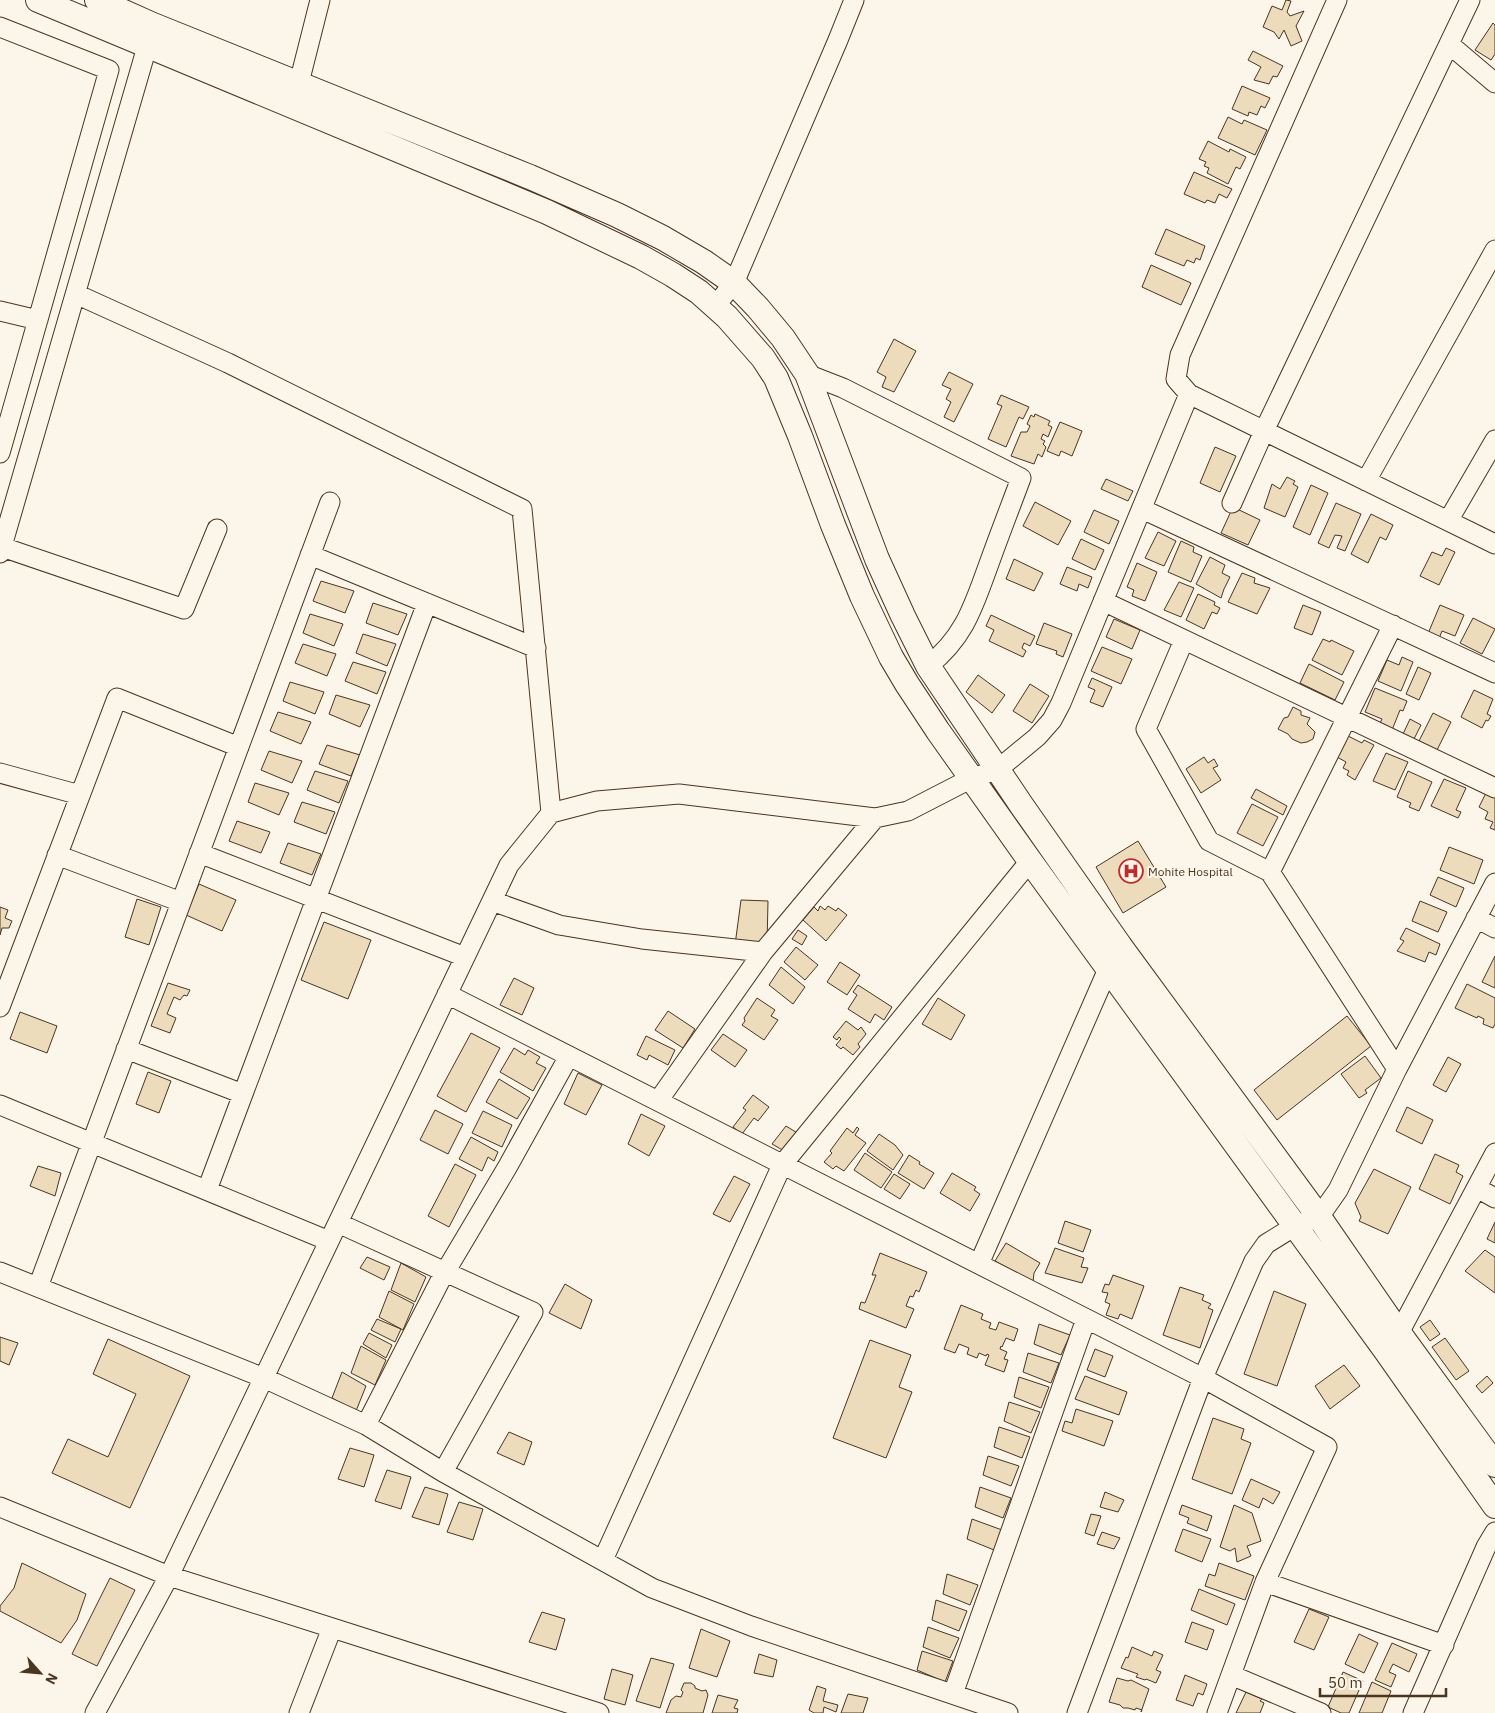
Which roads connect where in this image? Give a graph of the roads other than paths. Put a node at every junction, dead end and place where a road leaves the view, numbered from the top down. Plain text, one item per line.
1 (38, 0) edge
2 (97, 0) edge
3 (320, 0) edge
4 (854, 0) edge
5 (1337, 0) edge
6 (1470, 0) edge
7 (119, 14) edge
8 (0, 27) edge
9 (150, 35) junction
10 (1449, 44) junction
11 (1495, 83) edge
12 (299, 84) junction
13 (1495, 250) edge
14 (734, 283) junction
15 (76, 294) junction
16 (715, 306) junction
17 (0, 311) edge
18 (38, 320) junction
19 (807, 374) junction
20 (1190, 394) junction
21 (1264, 431) junction
22 (1495, 440) edge
23 (0, 453) edge
24 (1366, 481) junction
25 (330, 502) dead end
26 (1232, 503) dead end
27 (1142, 509) junction
28 (1448, 521) junction
29 (216, 528) dead end
30 (1495, 544) edge
31 (1, 550) edge
32 (310, 555) junction
33 (1103, 601) junction
34 (427, 603) junction
35 (1393, 625) junction
36 (1184, 640) junction
37 (536, 648) junction
38 (928, 666) junction
39 (1495, 673) edge
40 (1347, 717) junction
41 (238, 747) junction
42 (997, 770) junction
43 (0, 773) edge
44 (972, 778) junction
45 (1495, 788) edge
46 (80, 795) junction
47 (551, 813) junction
48 (875, 818) junction
49 (199, 854) junction
50 (57, 855) junction
51 (1030, 861) junction
52 (1270, 872) junction
53 (1495, 883) edge
54 (316, 899) junction
55 (492, 901) junction
56 (181, 902) junction
57 (1476, 918) junction
58 (1495, 928) edge
59 (763, 952) junction
60 (465, 957) junction
61 (1108, 969) junction
62 (447, 994) junction
63 (0, 1007) edge
64 (126, 1049) junction
65 (569, 1056) junction
66 (1397, 1069) junction
67 (243, 1094) junction
68 (658, 1101) junction
69 (0, 1105) edge
70 (92, 1143) junction
71 (1495, 1153) edge
72 (782, 1165) junction
73 (1477, 1188) junction
74 (207, 1190) junction
75 (1495, 1198) edge
76 (1319, 1217) junction
77 (338, 1222) junction
78 (1295, 1226) junction
79 (329, 1241) junction
80 (979, 1264) junction
81 (0, 1272) edge
82 (445, 1272) junction
83 (38, 1287) junction
84 (1086, 1319) junction
85 (1400, 1333) junction
86 (264, 1378) junction
87 (1203, 1378) junction
88 (366, 1425) junction
89 (1495, 1465) edge
90 (443, 1472) junction
91 (1495, 1506) edge
92 (0, 1507) edge
93 (1495, 1532) edge
94 (603, 1560) junction
95 (169, 1576) junction
96 (1265, 1582) junction
97 (332, 1628) junction
98 (1444, 1645) junction
99 (1231, 1675) junction
100 (953, 1694) junction
101 (572, 1709) edge
102 (95, 1713) edge
103 (299, 1713) edge
104 (599, 1713) edge
105 (1008, 1713) edge
106 (1077, 1713) edge
107 (1217, 1713) edge
108 (1321, 1713) edge
109 (1413, 1713) edge

1 - 7 main road
2 - 7 main road
3 - 12 street
4 - 14 street
5 - 20 street
6 - 10 street
7 - 9 main road
8 - 18 street
9 - 12 main road
9 - 15 street
9 - 16 main road
10 - 11 street
10 - 21 street
12 - 14 main road
13 - 24 street
14 - 16 street
14 - 19 main road
15 - 31 street
15 - 37 street
16 - 44 main road
17 - 18 street
18 - 23 street
19 - 38 main road
19 - 38 street
20 - 21 street
20 - 27 street
21 - 24 street
21 - 26 street
22 - 28 street
24 - 28 street
25 - 32 street
27 - 33 street
27 - 35 street
28 - 30 street
29 - 31 street
32 - 34 street
32 - 41 street
33 - 36 street
33 - 42 street
34 - 37 street
34 - 54 street
35 - 39 street
35 - 40 street
36 - 40 street
36 - 52 street
37 - 47 street
38 - 42 main road
40 - 45 street
40 - 52 street
41 - 46 street
41 - 49 street
42 - 44 street
42 - 76 main road
43 - 46 street
44 - 48 street
44 - 51 main road
46 - 50 street
47 - 48 street
47 - 55 street
48 - 59 street
49 - 54 street
49 - 56 street
50 - 56 street
50 - 63 street
51 - 61 main road
51 - 72 street
52 - 66 street
53 - 57 street
54 - 60 street
54 - 67 street
55 - 59 street
55 - 60 street
56 - 64 street
57 - 58 street
57 - 66 street
59 - 68 street
60 - 62 street
61 - 78 main road
61 - 80 street
62 - 65 street
62 - 77 street
64 - 67 street
64 - 70 street
65 - 68 street
65 - 82 street
66 - 76 street
67 - 74 street
68 - 72 street
69 - 70 street
70 - 74 street
70 - 83 street
71 - 73 street
72 - 80 street
72 - 94 street
73 - 75 street
73 - 85 street
74 - 79 street
76 - 78 street
76 - 85 main road
77 - 79 street
77 - 82 street
78 - 87 street
78 - 91 main road
79 - 86 street
80 - 84 street
81 - 83 street
82 - 88 street
82 - 90 street
83 - 86 street
84 - 87 street
84 - 100 street
85 - 89 main road
86 - 88 street
86 - 95 street
87 - 96 street
87 - 106 street
88 - 90 street
90 - 94 street
92 - 95 street
93 - 98 street
94 - 100 street
95 - 97 street
95 - 102 street
96 - 98 street
96 - 99 street
97 - 101 street
97 - 103 street
98 - 109 street
99 - 107 street
99 - 108 street
100 - 105 street
101 - 104 street

